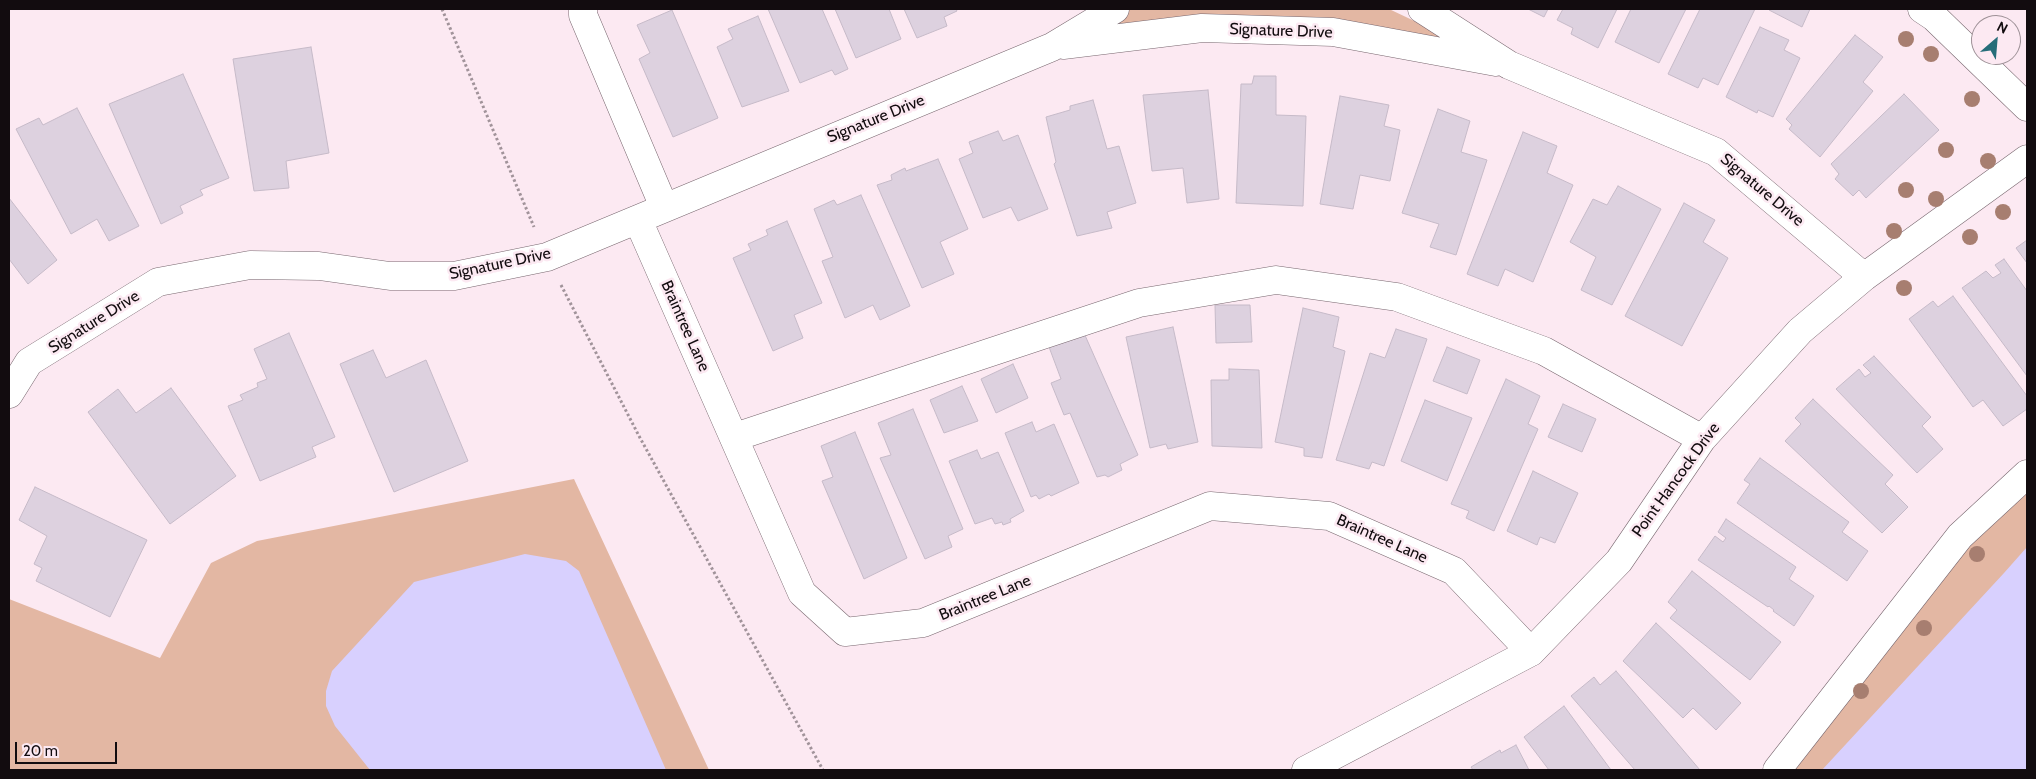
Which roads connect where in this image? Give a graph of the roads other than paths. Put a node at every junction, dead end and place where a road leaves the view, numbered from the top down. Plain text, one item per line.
1 (582, 9) edge
2 (1115, 9) edge
3 (1422, 9) edge
4 (1922, 9) edge
5 (1052, 47) junction
6 (1509, 65) junction
7 (2027, 107) edge
8 (2027, 159) edge
9 (664, 207) junction
10 (638, 220) junction
11 (1864, 278) junction
12 (9, 394) edge
13 (735, 437) junction
14 (1702, 439) junction
15 (2027, 474) edge
16 (1531, 652) junction
17 (1306, 770) edge
18 (1777, 770) edge

1 - 9 street
2 - 5 street, Signature Drive
3 - 6 street, Signature Drive
4 - 7 street
5 - 6 street, Signature Drive
5 - 9 street, Signature Drive
6 - 11 street, Signature Drive
8 - 11 street, Point Hancock Drive
9 - 10 street, Signature Drive
10 - 12 street, Signature Drive
10 - 13 street, Braintree Lane
11 - 14 street, Point Hancock Drive
13 - 14 street
13 - 16 street, Braintree Lane
14 - 16 street, Point Hancock Drive
15 - 18 street
16 - 17 street, Point Hancock Drive

